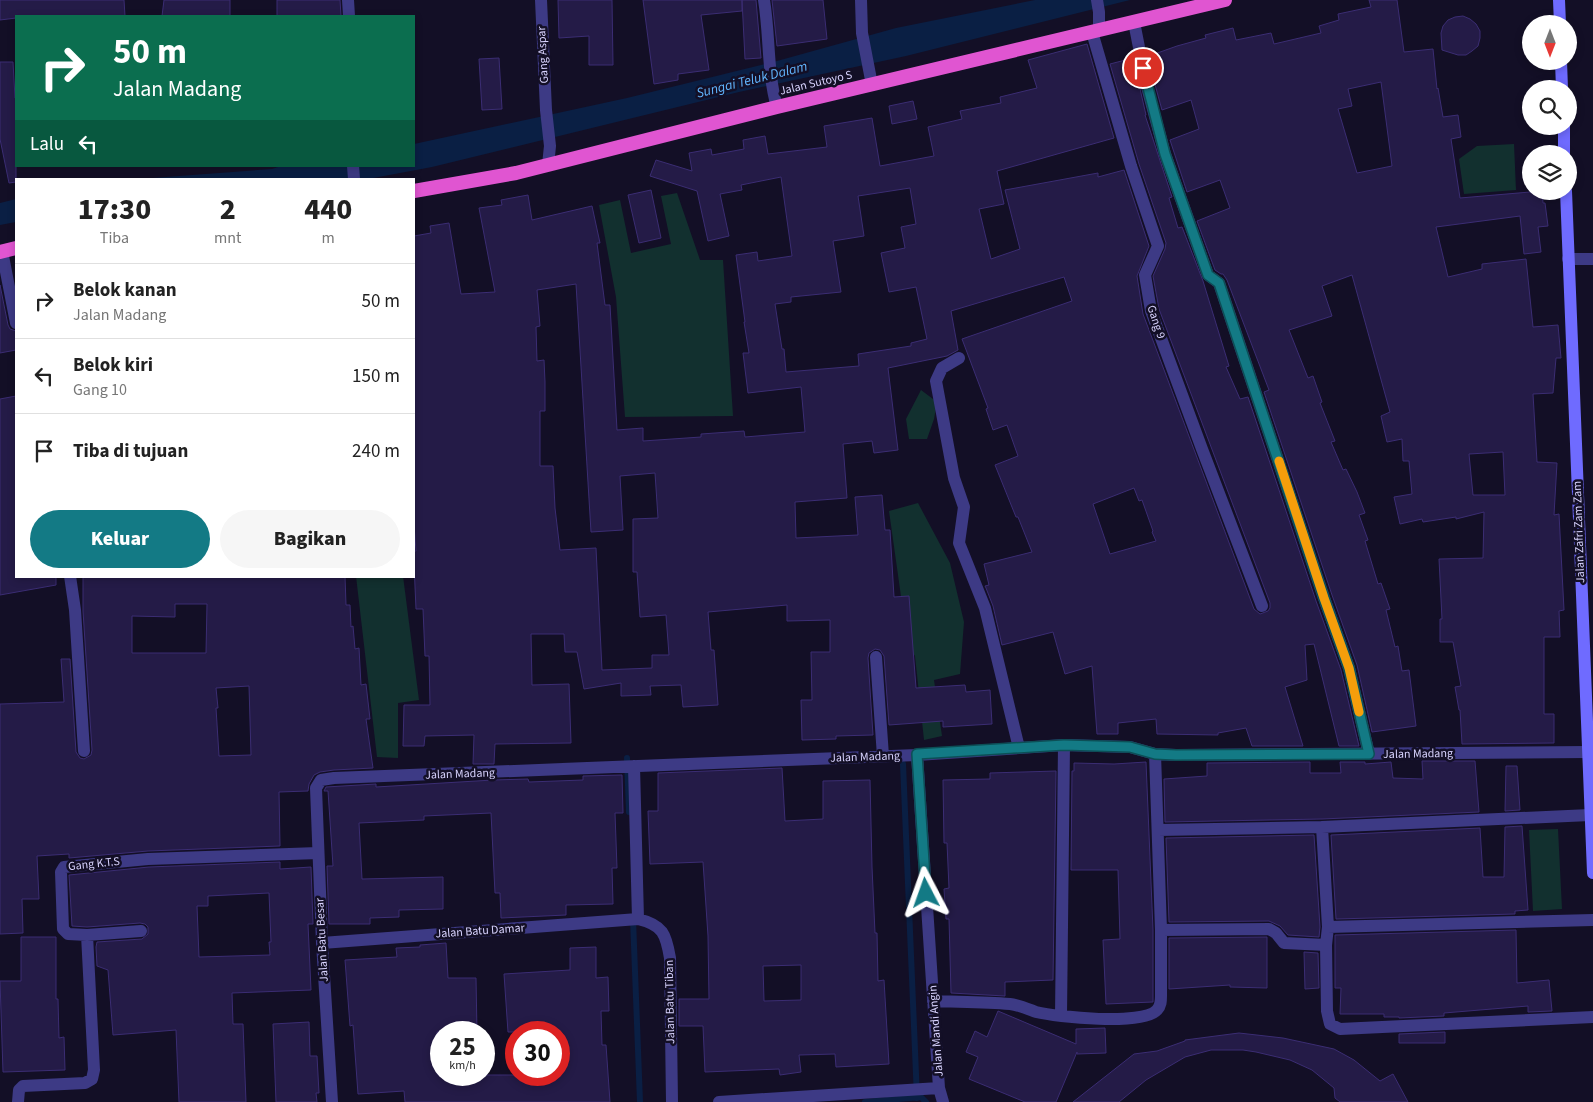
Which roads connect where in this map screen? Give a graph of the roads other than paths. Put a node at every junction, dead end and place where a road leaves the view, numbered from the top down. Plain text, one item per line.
1 (348, 0) edge
2 (541, 0) edge
3 (764, 0) edge
4 (861, 0) edge
5 (1224, 0) edge
6 (1559, 0) edge
7 (1098, 6) edge
8 (349, 15) edge
9 (1560, 15) edge
10 (1134, 22) junction
11 (1095, 31) junction
12 (872, 85) junction
13 (777, 107) junction
14 (548, 165) junction
15 (415, 191) edge
16 (1566, 200) edge
17 (6, 250) edge
18 (1568, 259) junction
19 (1593, 259) edge
20 (15, 316) edge
21 (959, 358) dead end
22 (70, 578) edge
23 (1262, 606) dead end
24 (876, 657) dead end
25 (1064, 745) junction
26 (1019, 748) junction
27 (84, 751) dead end
28 (1588, 752) junction
29 (917, 754) junction
30 (1155, 754) junction
31 (1369, 754) junction
32 (883, 756) junction
33 (634, 766) junction
34 (321, 780) joint
35 (1590, 815) junction
36 (1322, 828) junction
37 (1158, 830) junction
38 (318, 853) junction
39 (1593, 873) edge
40 (638, 919) junction
41 (1593, 920) edge
42 (1328, 927) junction
43 (1161, 930) junction
44 (141, 931) dead end
45 (87, 934) junction
46 (322, 943) junction
47 (1326, 945) junction
48 (933, 1001) junction
49 (1062, 1016) junction
50 (1593, 1017) edge
51 (939, 1088) junction
52 (18, 1102) edge
53 (332, 1102) edge
54 (672, 1102) edge
55 (719, 1102) edge
56 (943, 1102) edge

1 - 8 street
2 - 14 street, Gang Aspar
3 - 13 street
4 - 12 street
5 - 10 highway, Jalan Sutoyo S
6 - 9 main road
7 - 11 street, Gang 9
10 - 11 highway, Jalan Sutoyo S
10 - 31 street
11 - 12 highway, Jalan Sutoyo S
11 - 23 street, Gang 9
12 - 13 highway, Jalan Sutoyo S
13 - 14 highway, Jalan Sutoyo S
14 - 15 highway, Jalan Sutoyo S
16 - 18 main road, Jalan Zafri Zam Zam
17 - 20 street
18 - 19 street
18 - 28 main road, Jalan Zafri Zam Zam
21 - 26 street
22 - 27 street
24 - 32 street
25 - 26 street, Jalan Madang
25 - 30 street, Jalan Madang
25 - 49 street
26 - 29 street, Jalan Madang
28 - 31 street, Jalan Madang
28 - 35 main road, Jalan Zafri Zam Zam
29 - 32 street, Jalan Madang
29 - 48 street, Jalan Mandi Angin
30 - 31 street, Jalan Madang
30 - 37 street
32 - 33 street, Jalan Madang
33 - 34 street, Jalan Madang
33 - 40 street
34 - 38 street, Jalan Batu Besar
35 - 36 street
35 - 39 main road, Jalan Zafri Zam Zam
36 - 37 street
36 - 42 street
37 - 43 street
38 - 45 street, Gang K.T.S
38 - 46 street, Jalan Batu Besar
40 - 46 street, Jalan Batu Damar
40 - 54 street, Jalan Batu Tiban
41 - 42 street
42 - 47 street
43 - 47 street
43 - 49 street
44 - 45 street
45 - 52 street
46 - 53 street, Jalan Batu Besar
47 - 50 street
48 - 49 street
48 - 51 street, Jalan Mandi Angin
51 - 55 street, Jalan Mandi Angin
51 - 56 street

